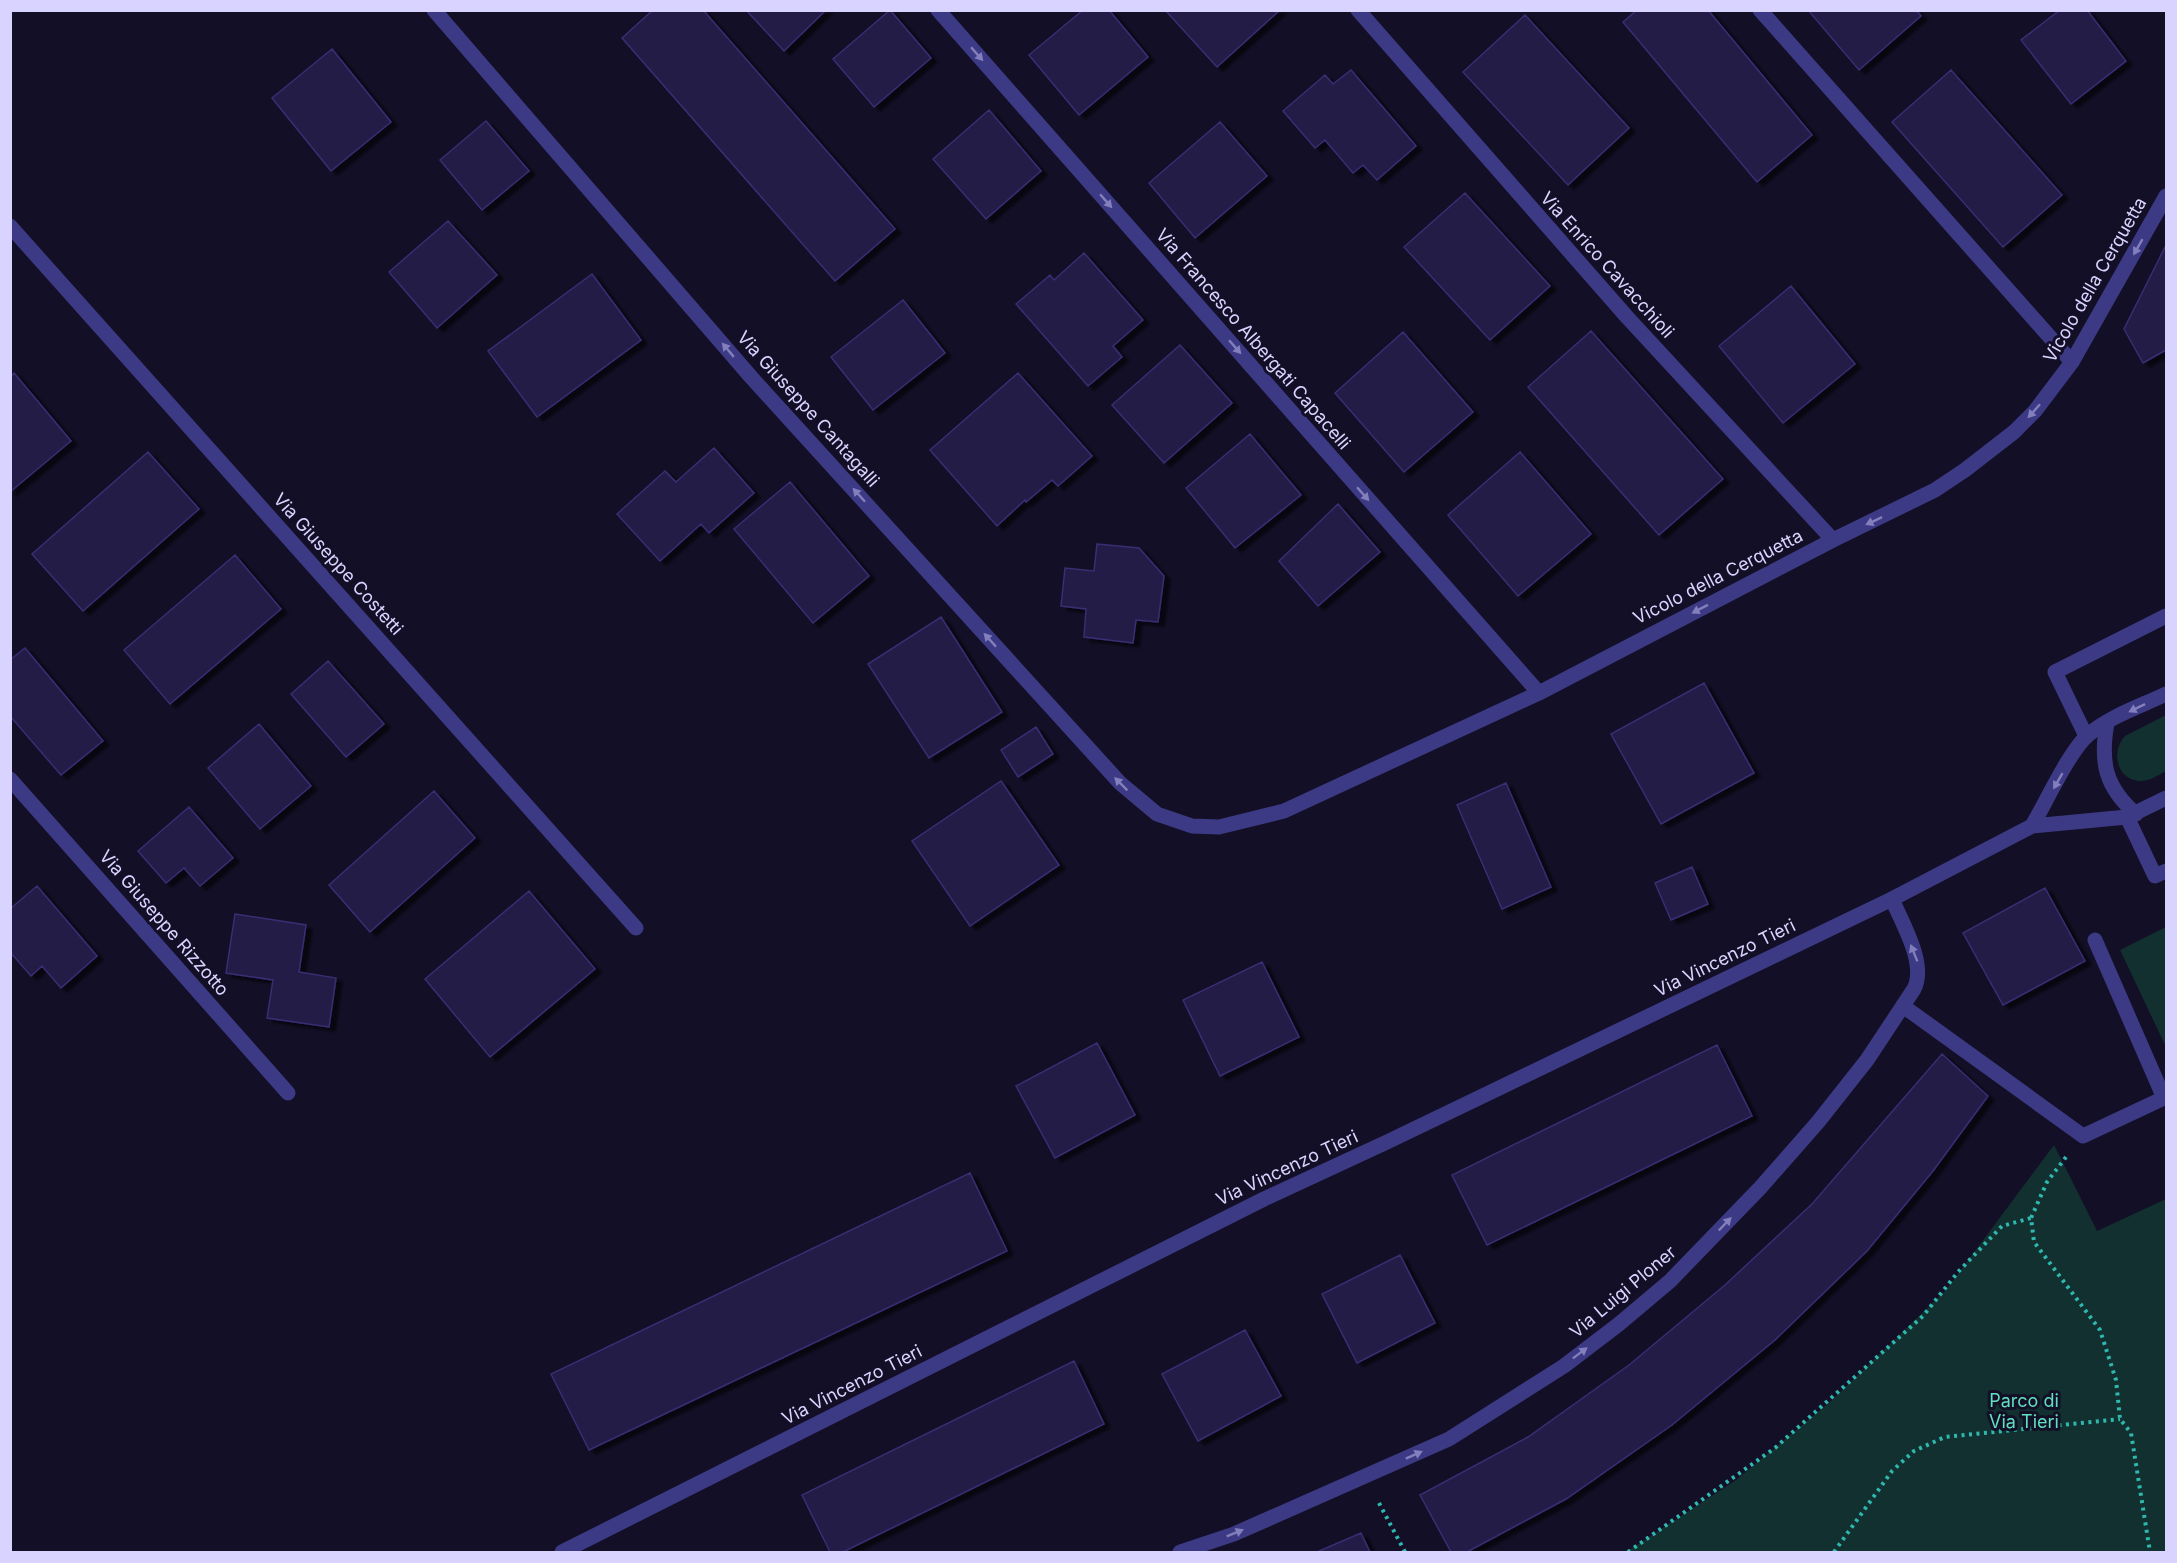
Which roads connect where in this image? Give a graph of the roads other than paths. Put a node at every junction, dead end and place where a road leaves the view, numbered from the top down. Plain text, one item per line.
1 (434, 10) edge
2 (938, 10) edge
3 (1358, 10) edge
4 (1760, 10) edge
5 (2166, 196) edge
6 (10, 226) edge
7 (2072, 362) junction
8 (1833, 540) junction
9 (2166, 616) edge
10 (1539, 693) junction
11 (2166, 694) edge
12 (2107, 723) junction
13 (2086, 736) junction
14 (10, 779) edge
15 (2166, 798) edge
16 (2132, 815) junction
17 (1168, 819) joint
18 (2032, 826) junction
19 (2166, 871) edge
20 (1892, 899) junction
21 (636, 928) dead end
22 (2095, 940) dead end
23 (1903, 1006) junction
24 (288, 1094) dead end
25 (583, 1548) edge
26 (562, 1552) edge
27 (1180, 1552) edge

17 -> 1 street, Via Giuseppe Cantagalli
2 -> 10 street, Via Francesco Albergati Capacelli
3 - 8 street, Via Enrico Cavacchioli
4 - 7 street
5 -> 7 street, Vicolo della Cerquetta
6 - 21 street, Via Giuseppe Costetti
7 -> 8 street, Vicolo della Cerquetta
8 -> 10 street, Vicolo della Cerquetta
9 - 13 street
10 - 17 street, Vicolo della Cerquetta
11 -> 12 street
12 - 13 street
12 - 16 street
13 -> 18 street
14 - 24 street, Via Giuseppe Rizzotto
15 - 16 street, Via Vincenzo Tieri
16 - 18 street, Via Vincenzo Tieri
16 - 19 street
18 - 20 street, Via Vincenzo Tieri
23 -> 20 street, Via Luigi Ploner
20 - 25 street, Via Vincenzo Tieri
22 - 23 street
27 -> 23 street, Via Luigi Ploner
25 - 26 street, Via Vincenzo Tieri

